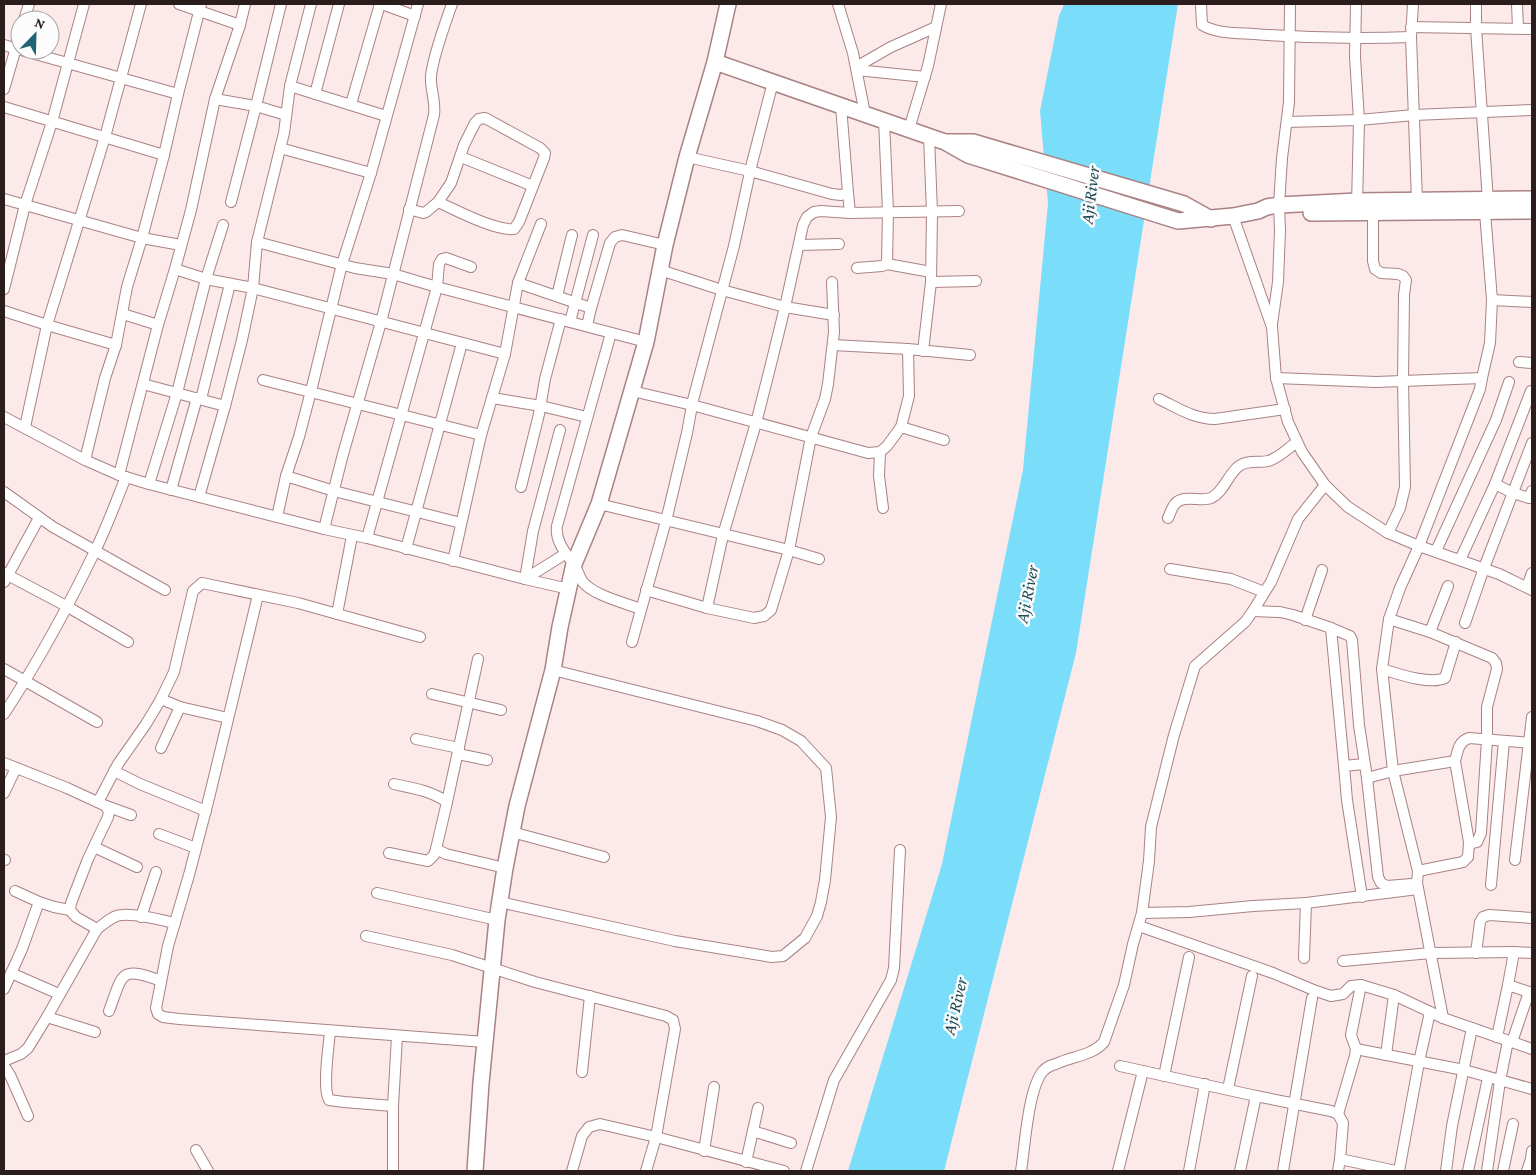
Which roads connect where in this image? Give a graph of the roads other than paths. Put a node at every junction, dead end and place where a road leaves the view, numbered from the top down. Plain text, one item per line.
1 (84, 4) edge
2 (141, 4) edge
3 (179, 4) edge
4 (245, 4) edge
5 (281, 4) edge
6 (311, 4) edge
7 (339, 4) edge
8 (381, 4) edge
9 (418, 4) edge
10 (452, 4) edge
11 (728, 4) edge
12 (838, 4) edge
13 (941, 4) edge
14 (1202, 4) edge
15 (1290, 4) edge
16 (1356, 4) edge
17 (1413, 4) edge
18 (1476, 4) edge
19 (1517, 4) edge
20 (201, 7) edge
21 (415, 16) junction
22 (240, 25) junction
23 (936, 27) junction
24 (1476, 28) junction
25 (1518, 28) junction
26 (1532, 29) edge
27 (1411, 32) junction
28 (1290, 37) junction
29 (1355, 39) junction
30 (15, 60) edge
31 (56, 60) edge
32 (715, 62) junction
33 (69, 64) junction
34 (857, 68) junction
35 (122, 77) junction
36 (925, 77) junction
37 (773, 82) junction
38 (290, 86) junction
39 (4, 89) edge
40 (178, 94) junction
41 (315, 94) junction
42 (215, 99) junction
43 (351, 104) junction
44 (256, 106) junction
45 (841, 106) junction
46 (4, 107) edge
47 (1532, 110) edge
48 (1482, 113) junction
49 (865, 114) junction
50 (286, 115) junction
51 (1414, 115) junction
52 (386, 116) junction
53 (884, 120) junction
54 (1359, 120) junction
55 (52, 122) junction
56 (1287, 122) junction
57 (909, 129) junction
58 (105, 136) junction
59 (929, 136) junction
60 (280, 148) junction
61 (970, 149) junction
62 (164, 154) junction
63 (461, 157) junction
64 (687, 157) junction
65 (750, 171) junction
66 (370, 172) junction
67 (533, 186) junction
68 (848, 193) junction
69 (4, 199) edge
70 (1532, 199) edge
71 (1417, 201) junction
72 (231, 202) dead end
73 (438, 202) junction
74 (25, 204) junction
75 (1486, 206) junction
76 (1357, 207) junction
77 (409, 210) junction
78 (1279, 210) junction
79 (959, 211) dead end
80 (1532, 211) edge
81 (888, 212) junction
82 (932, 212) junction
83 (1373, 212) junction
84 (850, 213) junction
85 (1233, 216) junction
86 (1212, 219) junction
87 (79, 221) junction
88 (541, 224) dead end
89 (223, 225) dead end
90 (572, 235) dead end
91 (593, 235) dead end
92 (142, 238) junction
93 (256, 242) junction
94 (839, 244) dead end
95 (181, 245) junction
96 (665, 245) junction
97 (799, 245) junction
98 (342, 264) junction
99 (887, 264) junction
100 (471, 267) dead end
101 (857, 268) dead end
102 (175, 269) junction
103 (660, 270) junction
104 (394, 274) junction
105 (931, 277) junction
106 (206, 279) junction
107 (832, 282) dead end
108 (976, 282) dead end
109 (518, 283) junction
110 (230, 284) junction
111 (437, 287) junction
112 (4, 288) edge
113 (253, 288) junction
114 (722, 290) junction
115 (557, 296) junction
116 (1492, 300) junction
117 (1532, 302) edge
118 (576, 303) junction
119 (513, 307) junction
120 (785, 307) junction
121 (591, 308) junction
122 (331, 309) junction
123 (4, 311) edge
124 (122, 314) junction
125 (834, 315) junction
126 (565, 320) junction
127 (381, 322) junction
128 (47, 325) junction
129 (158, 325) junction
130 (588, 326) junction
131 (1272, 327) junction
132 (424, 332) junction
133 (611, 333) junction
134 (646, 342) junction
135 (462, 343) junction
136 (116, 345) junction
137 (833, 345) junction
138 (908, 349) junction
139 (923, 351) junction
140 (505, 354) junction
141 (970, 355) dead end
142 (1519, 362) dead end
143 (1532, 362) edge
144 (1276, 378) junction
145 (1482, 378) junction
146 (263, 380) dead end
147 (1403, 381) junction
148 (1509, 382) dead end
149 (143, 384) junction
150 (311, 391) junction
151 (632, 391) junction
152 (1531, 391) dead end
153 (177, 393) junction
154 (492, 398) junction
155 (1159, 398) dead end
156 (199, 399) junction
157 (358, 404) junction
158 (692, 405) junction
159 (225, 406) junction
160 (541, 406) junction
161 (1285, 409) junction
162 (400, 415) junction
163 (4, 417) edge
164 (587, 417) junction
165 (756, 423) junction
166 (441, 424) junction
167 (25, 427) junction
168 (901, 427) junction
169 (560, 430) dead end
170 (481, 435) junction
171 (812, 437) junction
172 (944, 440) dead end
173 (1297, 442) junction
174 (1532, 443) edge
175 (880, 452) junction
176 (85, 460) junction
177 (123, 476) junction
178 (286, 476) junction
179 (149, 484) junction
180 (1495, 484) junction
181 (1325, 485) junction
182 (521, 487) dead end
183 (171, 490) junction
184 (334, 491) junction
185 (4, 492) edge
186 (1513, 493) junction
187 (1531, 496) edge
188 (199, 497) junction
189 (377, 501) junction
190 (599, 504) junction
191 (883, 508) dead end
192 (416, 510) junction
193 (278, 517) junction
194 (39, 518) junction
195 (1168, 518) dead end
196 (666, 521) junction
197 (461, 522) junction
198 (324, 529) junction
199 (1388, 533) junction
200 (723, 535) junction
201 (352, 536) junction
202 (367, 538) junction
203 (1419, 546) junction
204 (406, 549) junction
205 (789, 550) junction
206 (95, 551) junction
207 (1436, 551) junction
208 (570, 559) junction
209 (819, 559) dead end
210 (1460, 560) junction
211 (453, 561) junction
212 (1484, 568) junction
213 (1170, 569) dead end
214 (1322, 570) dead end
215 (1532, 573) edge
216 (5, 576) edge
217 (525, 579) junction
218 (1448, 586) dead end
219 (569, 589) junction
220 (1530, 589) edge
221 (165, 590) dead end
222 (646, 590) junction
223 (1264, 592) junction
224 (258, 595) junction
225 (68, 607) junction
226 (707, 608) junction
227 (641, 609) junction
228 (1253, 611) junction
229 (337, 614) junction
230 (1390, 619) junction
231 (1305, 620) junction
232 (1464, 623) dead end
233 (1331, 628) junction
234 (1430, 632) junction
235 (420, 637) dead end
236 (128, 642) dead end
237 (632, 642) dead end
238 (1456, 642) junction
239 (478, 660) dead end
240 (554, 663) junction
241 (4, 669) edge
242 (1382, 669) junction
243 (26, 682) junction
244 (432, 694) dead end
245 (161, 699) junction
246 (469, 703) junction
247 (180, 708) junction
248 (501, 710) dead end
249 (4, 714) edge
250 (1532, 717) edge
251 (228, 718) junction
252 (97, 722) dead end
253 (416, 740) dead end
254 (1487, 740) junction
255 (1504, 741) junction
256 (1530, 743) edge
257 (161, 748) dead end
258 (458, 751) junction
259 (487, 760) dead end
260 (1455, 761) junction
261 (4, 763) edge
262 (1364, 764) junction
263 (1344, 766) junction
264 (16, 768) junction
265 (1393, 771) junction
266 (114, 772) junction
267 (1367, 778) junction
268 (394, 784) dead end
269 (4, 793) edge
270 (447, 802) junction
271 (102, 804) junction
272 (206, 811) junction
273 (131, 814) dead end
274 (512, 832) junction
275 (160, 834) dead end
276 (1469, 844) junction
277 (94, 847) junction
278 (196, 848) junction
279 (436, 849) junction
280 (900, 850) dead end
281 (389, 853) dead end
282 (604, 857) dead end
283 (1515, 860) dead end
284 (137, 867) dead end
285 (505, 868) junction
286 (1418, 871) junction
287 (156, 872) dead end
288 (1491, 885) dead end
289 (1418, 886) junction
290 (15, 891) dead end
291 (376, 894) dead end
292 (1362, 897) junction
293 (39, 902) junction
294 (500, 902) junction
295 (1306, 903) junction
296 (70, 910) junction
297 (1142, 913) junction
298 (141, 917) junction
299 (1532, 918) edge
300 (497, 920) junction
301 (175, 923) junction
302 (1139, 926) junction
303 (97, 929) junction
304 (366, 936) dead end
305 (1514, 952) junction
306 (1532, 952) edge
307 (1431, 953) junction
308 (1476, 954) junction
309 (1189, 957) dead end
310 (1304, 958) dead end
311 (1343, 961) dead end
312 (493, 967) junction
313 (11, 973) junction
314 (1252, 976) dead end
315 (161, 981) junction
316 (1361, 985) junction
317 (1508, 986) junction
318 (4, 989) edge
319 (1530, 993) edge
320 (59, 994) junction
321 (1394, 995) junction
322 (590, 996) junction
323 (1312, 998) dead end
324 (109, 1011) dead end
325 (1430, 1012) junction
326 (47, 1017) junction
327 (1443, 1018) junction
328 (1472, 1028) junction
329 (330, 1031) junction
330 (95, 1032) dead end
331 (397, 1036) junction
332 (1497, 1037) junction
333 (485, 1042) junction
334 (1510, 1042) junction
335 (1531, 1046) edge
336 (1356, 1049) junction
337 (1386, 1055) junction
338 (4, 1061) edge
339 (1419, 1062) junction
340 (4, 1066) edge
341 (1120, 1066) dead end
342 (1464, 1070) junction
343 (1143, 1071) junction
344 (582, 1072) dead end
345 (1164, 1076) junction
346 (1488, 1078) junction
347 (1500, 1081) junction
348 (1205, 1084) junction
349 (714, 1087) dead end
350 (1228, 1089) junction
351 (1532, 1089) edge
352 (1256, 1096) junction
353 (1294, 1104) junction
354 (393, 1106) junction
355 (758, 1108) dead end
356 (1338, 1114) junction
357 (28, 1116) dead end
358 (1513, 1124) dead end
359 (753, 1131) junction
360 (656, 1137) junction
361 (792, 1143) dead end
362 (196, 1150) dead end
363 (704, 1150) junction
364 (1532, 1157) edge
365 (1340, 1159) junction
366 (746, 1162) junction
367 (208, 1171) edge
368 (393, 1171) edge
369 (475, 1171) edge
370 (572, 1171) edge
371 (646, 1171) edge
372 (784, 1171) edge
373 (806, 1171) edge
374 (1020, 1171) edge
375 (1118, 1171) edge
376 (1189, 1171) edge
377 (1240, 1171) edge
378 (1284, 1171) edge
379 (1338, 1171) edge
380 (1398, 1171) edge
381 (1446, 1171) edge
382 (1468, 1171) edge
383 (1486, 1171) edge
384 (1503, 1171) edge
385 (1527, 1171) edge

1 - 33 street
2 - 35 street
3 - 20 street
4 - 22 street
5 - 44 street
6 - 38 street
7 - 41 street
8 - 21 street
8 - 43 street
9 - 21 street
10 - 77 street
11 - 32 street
12 - 34 street
13 - 23 street
14 - 28 street
15 - 28 street
16 - 29 street
17 - 27 street
18 - 24 street
19 - 25 street
20 - 22 street
20 - 40 street
21 - 52 street
22 - 42 street
23 - 34 street
23 - 36 street
24 - 25 street
24 - 27 street
24 - 48 street
25 - 26 street
27 - 29 street
27 - 51 street
28 - 29 street
28 - 56 street
29 - 54 street
30 - 39 street
31 - 33 street
32 - 37 street
32 - 64 street
33 - 35 street
33 - 55 street
34 - 36 street
34 - 49 street
35 - 40 street
35 - 58 street
36 - 57 street
37 - 45 street
37 - 65 street
38 - 41 street
38 - 50 street
40 - 62 street
41 - 43 street
42 - 44 street
42 - 95 street
43 - 52 street
44 - 50 street
44 - 72 street
45 - 49 street
45 - 68 street
46 - 55 street
47 - 48 street
48 - 51 street
48 - 75 street
49 - 53 street
50 - 60 street
51 - 54 street
51 - 71 street
52 - 66 street
53 - 57 street
53 - 81 street
54 - 56 street
54 - 76 street
55 - 58 street
55 - 74 street
56 - 78 street
57 - 59 street
58 - 62 street
58 - 87 street
59 - 61 street
59 - 82 street
60 - 66 street
60 - 93 street
61 - 86 street
61 - 86 street
62 - 92 street
63 - 67 street
63 - 67 street
63 - 73 street
64 - 65 street
64 - 96 street
65 - 68 street
65 - 114 street
66 - 98 street
67 - 73 street
68 - 84 street
69 - 74 street
70 - 75 street
71 - 75 street
71 - 76 street
73 - 77 street
74 - 87 street
74 - 112 street
75 - 80 street
75 - 83 street
75 - 116 street
76 - 78 street
76 - 83 street
77 - 104 street
78 - 85 street
78 - 131 street
79 - 82 street
81 - 82 street
81 - 84 street
81 - 99 street
82 - 105 street
83 - 147 street
84 - 97 street
85 - 86 street
85 - 131 street
87 - 92 street
87 - 128 street
88 - 109 street
89 - 106 street
90 - 115 street
91 - 118 street
92 - 95 street
92 - 124 street
93 - 98 street
93 - 113 street
94 - 97 street
95 - 102 street
96 - 103 street
96 - 121 street
97 - 120 street
98 - 104 street
98 - 122 street
99 - 101 street
99 - 105 street
100 - 111 street
102 - 106 street
102 - 129 street
103 - 114 street
103 - 134 street
104 - 111 street
104 - 127 street
105 - 108 street
105 - 139 street
106 - 110 street
106 - 153 street
107 - 125 street
109 - 115 street
109 - 119 street
110 - 113 street
110 - 156 street
111 - 119 street
111 - 132 street
113 - 122 street
113 - 159 street
114 - 120 street
114 - 158 street
115 - 118 street
116 - 117 street
116 - 145 street
118 - 121 street
118 - 126 street
119 - 126 street
119 - 140 street
120 - 125 street
120 - 165 street
121 - 130 street
122 - 127 street
122 - 150 street
123 - 128 street
124 - 129 street
124 - 136 street
125 - 137 street
126 - 130 street
126 - 160 street
127 - 132 street
127 - 157 street
128 - 136 street
128 - 167 street
129 - 149 street
130 - 133 street
131 - 144 street
132 - 135 street
132 - 162 street
133 - 134 street
133 - 164 street
134 - 151 street
135 - 140 street
135 - 166 street
136 - 176 street
137 - 138 street
137 - 171 street
138 - 139 street
138 - 168 street
139 - 141 street
140 - 154 street
142 - 143 street
144 - 147 street
144 - 161 street
145 - 147 street
145 - 203 street
146 - 150 street
147 - 199 street
148 - 207 street
149 - 153 street
149 - 177 street
150 - 157 street
150 - 178 street
151 - 158 street
151 - 190 street
152 - 180 street
153 - 156 street
153 - 179 street
154 - 160 street
154 - 170 street
155 - 161 street
156 - 159 street
156 - 183 street
157 - 162 street
157 - 184 street
158 - 165 street
158 - 196 street
159 - 188 street
160 - 164 street
160 - 182 street
161 - 173 street
162 - 166 street
162 - 189 street
163 - 167 street
164 - 208 street
165 - 171 street
165 - 200 street
166 - 170 street
166 - 192 street
167 - 176 street
168 - 172 street
168 - 175 street
169 - 217 street
170 - 197 street
171 - 175 street
171 - 205 street
173 - 181 street
173 - 195 street
174 - 186 street
175 - 191 street
176 - 177 street
177 - 179 street
177 - 206 street
178 - 184 street
178 - 193 street
179 - 183 street
180 - 186 street
180 - 210 street
181 - 199 street
181 - 223 street
183 - 188 street
184 - 189 street
184 - 198 street
185 - 194 street
186 - 187 street
186 - 212 street
188 - 193 street
189 - 192 street
189 - 202 street
190 - 196 street
190 - 208 street
192 - 197 street
192 - 204 street
193 - 198 street
194 - 206 street
194 - 216 street
196 - 200 street
196 - 222 street
197 - 211 street
198 - 201 street
199 - 203 street
200 - 205 street
200 - 226 street
201 - 202 street
201 - 229 street
202 - 204 street
203 - 207 street
203 - 230 street
204 - 211 street
205 - 209 street
205 - 226 street
206 - 221 street
206 - 225 street
207 - 210 street
208 - 217 street
208 - 219 street
208 - 227 street
210 - 212 street
211 - 217 street
212 - 220 street
212 - 232 street
213 - 223 street
214 - 231 street
215 - 220 street
216 - 225 street
217 - 219 street
218 - 234 street
219 - 240 street
222 - 226 street
222 - 227 street
223 - 228 street
224 - 229 street
224 - 245 street
224 - 251 street
225 - 236 street
225 - 243 street
227 - 237 street
228 - 231 street
228 - 297 street
229 - 235 street
230 - 234 street
230 - 242 street
231 - 233 street
233 - 262 street
233 - 263 street
234 - 238 street
238 - 242 street
238 - 254 street
239 - 246 street
240 - 274 street
240 - 294 street
241 - 243 street
242 - 265 street
243 - 249 street
243 - 252 street
244 - 246 street
245 - 247 street
245 - 266 street
246 - 248 street
246 - 258 street
247 - 251 street
247 - 257 street
250 - 256 street
251 - 272 street
253 - 258 street
254 - 255 street
254 - 260 street
254 - 276 street
255 - 256 street
255 - 288 street
256 - 283 street
258 - 259 street
258 - 270 street
260 - 265 street
260 - 276 street
261 - 264 street
262 - 263 street
262 - 267 street
263 - 292 street
264 - 269 street
264 - 271 street
265 - 267 street
265 - 286 street
266 - 271 street
266 - 272 street
267 - 289 street
268 - 270 street
270 - 279 street
271 - 273 street
271 - 277 street
272 - 278 street
274 - 282 street
274 - 285 street
275 - 278 street
276 - 286 street
277 - 284 street
277 - 296 street
278 - 301 street
279 - 281 street
279 - 285 street
280 - 373 street
285 - 294 street
286 - 289 street
287 - 298 street
289 - 292 street
289 - 307 street
290 - 293 street
291 - 300 street
292 - 295 street
293 - 296 street
293 - 313 street
294 - 300 street
295 - 297 street
295 - 310 street
296 - 303 street
297 - 302 street
298 - 301 street
298 - 303 street
299 - 308 street
300 - 312 street
301 - 315 street
302 - 316 street
302 - 374 street
303 - 320 street
304 - 312 street
305 - 306 street
305 - 308 street
305 - 317 street
307 - 308 street
307 - 311 street
307 - 327 street
309 - 345 street
312 - 322 street
312 - 333 street
313 - 318 street
313 - 320 street
314 - 350 street
315 - 324 street
315 - 329 street
316 - 321 street
316 - 336 street
317 - 319 street
317 - 332 street
319 - 334 street
320 - 326 street
321 - 325 street
321 - 337 street
322 - 344 street
322 - 360 street
323 - 353 street
325 - 327 street
325 - 339 street
326 - 330 street
326 - 338 street
327 - 328 street
328 - 332 street
328 - 342 street
329 - 331 street
329 - 354 street
331 - 333 street
331 - 354 street
332 - 334 street
333 - 369 street
334 - 335 street
334 - 347 street
336 - 337 street
336 - 356 street
337 - 339 street
339 - 342 street
339 - 380 street
340 - 357 street
341 - 343 street
342 - 346 street
342 - 381 street
343 - 345 street
343 - 375 street
345 - 348 street
346 - 347 street
346 - 382 street
347 - 351 street
347 - 383 street
348 - 350 street
348 - 376 street
349 - 363 street
350 - 352 street
352 - 353 street
352 - 377 street
353 - 356 street
353 - 378 street
354 - 368 street
355 - 359 street
356 - 365 street
358 - 384 street
359 - 361 street
359 - 366 street
360 - 363 street
360 - 370 street
360 - 371 street
362 - 367 street
363 - 366 street
364 - 385 street
365 - 379 street
365 - 380 street
366 - 372 street

